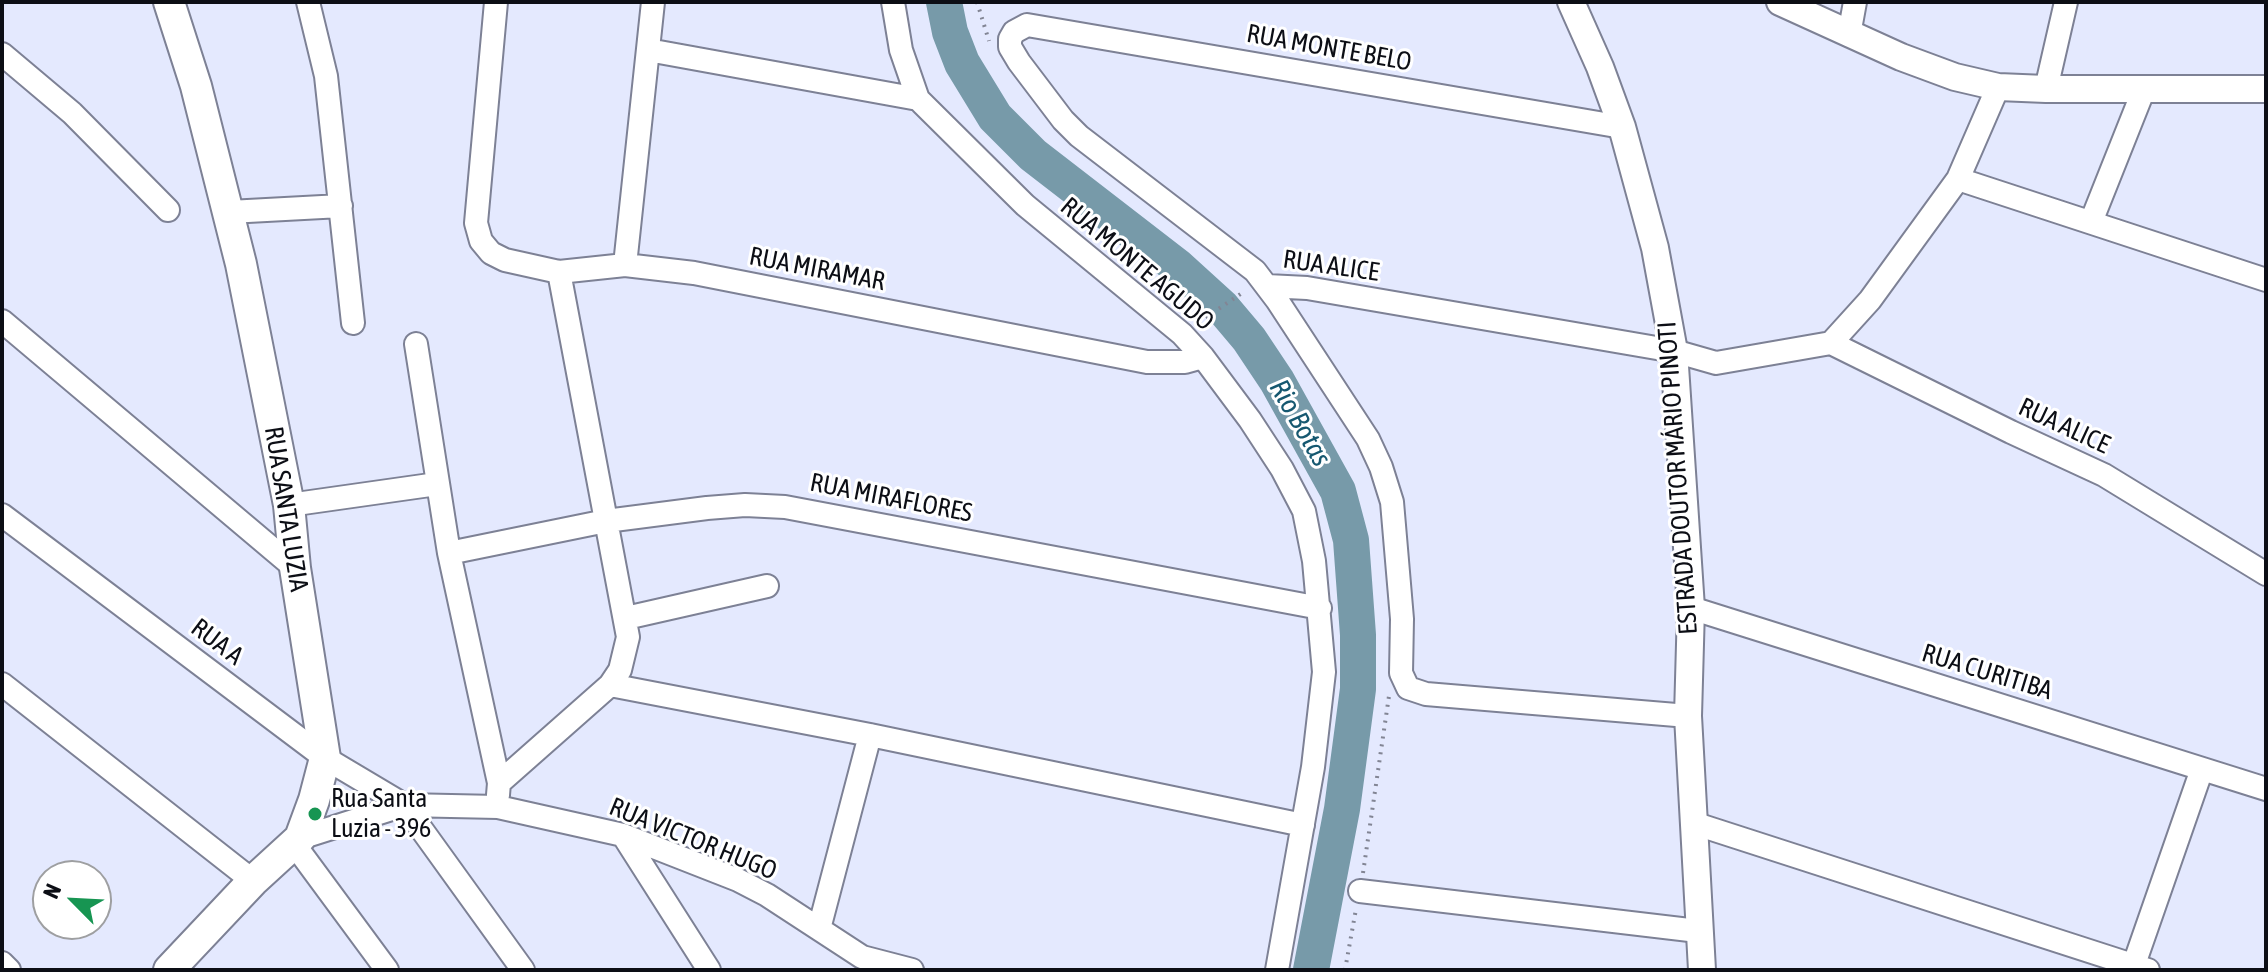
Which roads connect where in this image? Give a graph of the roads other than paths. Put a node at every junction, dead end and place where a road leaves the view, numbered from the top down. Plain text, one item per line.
1 (169, 2) edge
2 (308, 2) edge
3 (496, 2) edge
4 (653, 2) edge
5 (893, 2) edge
6 (1571, 2) edge
7 (1780, 2) edge
8 (1855, 2) edge
9 (2066, 2) edge
10 (1027, 25) joint
11 (1849, 35) junction
12 (648, 50) junction
13 (2, 54) edge
14 (1998, 87) junction
15 (2046, 89) junction
16 (2144, 89) junction
17 (2266, 89) edge
18 (918, 99) junction
19 (1622, 127) junction
20 (1958, 179) junction
21 (341, 206) junction
22 (168, 210) dead end
23 (229, 212) junction
24 (2091, 222) junction
25 (625, 265) junction
26 (559, 272) junction
27 (2266, 280) edge
28 (1267, 286) junction
29 (2, 321) edge
30 (353, 323) dead end
31 (1831, 343) junction
32 (416, 344) dead end
33 (1674, 351) junction
34 (1203, 357) junction
35 (437, 484) junction
36 (289, 505) junction
37 (2, 515) edge
38 (606, 521) junction
39 (449, 553) junction
40 (295, 568) junction
41 (2266, 574) edge
42 (767, 586) dead end
43 (1320, 608) junction
44 (1691, 608) junction
45 (626, 618) junction
46 (2, 684) edge
47 (610, 685) junction
48 (1688, 716) junction
49 (870, 735) junction
50 (325, 758) junction
51 (2202, 769) junction
52 (499, 783) junction
53 (2266, 789) edge
54 (404, 805) junction
55 (498, 807) junction
56 (1693, 823) junction
57 (1303, 825) junction
58 (623, 835) junction
59 (297, 841) junction
60 (253, 881) junction
61 (1360, 891) dead end
62 (819, 929) junction
63 (1698, 931) junction
64 (2, 963) edge
65 (2138, 968) edge
66 (9, 970) edge
67 (169, 970) edge
68 (387, 970) edge
69 (523, 970) edge
70 (709, 970) edge
71 (912, 970) edge
72 (1277, 970) edge
73 (1702, 970) edge

1 - 23 main road, RUA SANTA LUZIA
2 - 21 street
3 - 26 street, RUA MIRAMAR
4 - 12 street
5 - 18 street, RUA MONTE AGUDO
6 - 19 street, ESTRADA DOUTOR MÁRIO PINOTI
7 - 11 street
8 - 11 street
9 - 15 street
10 - 19 street, RUA MONTE BELO
10 - 28 street, RUA ALICE
11 - 14 street
12 - 18 street
12 - 25 street
13 - 22 street
14 - 15 street
14 - 20 street
15 - 16 street
16 - 17 street
16 - 24 street
18 - 34 street, RUA MONTE AGUDO
19 - 33 street, ESTRADA DOUTOR MÁRIO PINOTI
20 - 24 street
20 - 31 street
21 - 23 street
21 - 30 street
23 - 36 main road, RUA SANTA LUZIA
24 - 27 street
25 - 26 street, RUA MIRAMAR
25 - 34 street, RUA MIRAMAR
26 - 38 street
28 - 33 street, RUA ALICE
28 - 48 street
29 - 40 street
31 - 33 street, RUA ALICE
31 - 41 street, RUA ALICE
32 - 35 street
33 - 44 street, ESTRADA DOUTOR MÁRIO PINOTI
34 - 43 street, RUA MONTE AGUDO
35 - 36 street
35 - 39 street
36 - 40 main road, RUA SANTA LUZIA
37 - 50 street, RUA A
38 - 39 street, RUA MIRAFLORES
38 - 43 street, RUA MIRAFLORES
38 - 45 street
39 - 52 street
40 - 50 main road, RUA SANTA LUZIA
42 - 45 street
43 - 57 street, RUA MONTE AGUDO
44 - 48 street, ESTRADA DOUTOR MÁRIO PINOTI
44 - 51 street, RUA CURITIBA
45 - 47 street
46 - 60 street
47 - 49 street
47 - 52 street
48 - 56 street, ESTRADA DOUTOR MÁRIO PINOTI
49 - 57 street
49 - 62 street
50 - 54 street, RUA A
50 - 59 main road, RUA SANTA LUZIA
51 - 53 street, RUA CURITIBA
51 - 65 street
52 - 55 street
54 - 55 street, RUA VICTOR HUGO
54 - 59 street, RUA VICTOR HUGO
54 - 69 street
55 - 58 street, RUA VICTOR HUGO
56 - 63 street, ESTRADA DOUTOR MÁRIO PINOTI
56 - 65 street
57 - 72 street, RUA MONTE AGUDO
58 - 62 street, RUA VICTOR HUGO
58 - 70 street
59 - 60 main road, RUA SANTA LUZIA
59 - 68 street
60 - 67 main road, RUA SANTA LUZIA
61 - 63 street
62 - 71 street, RUA VICTOR HUGO
63 - 73 street, ESTRADA DOUTOR MÁRIO PINOTI
64 - 66 street

